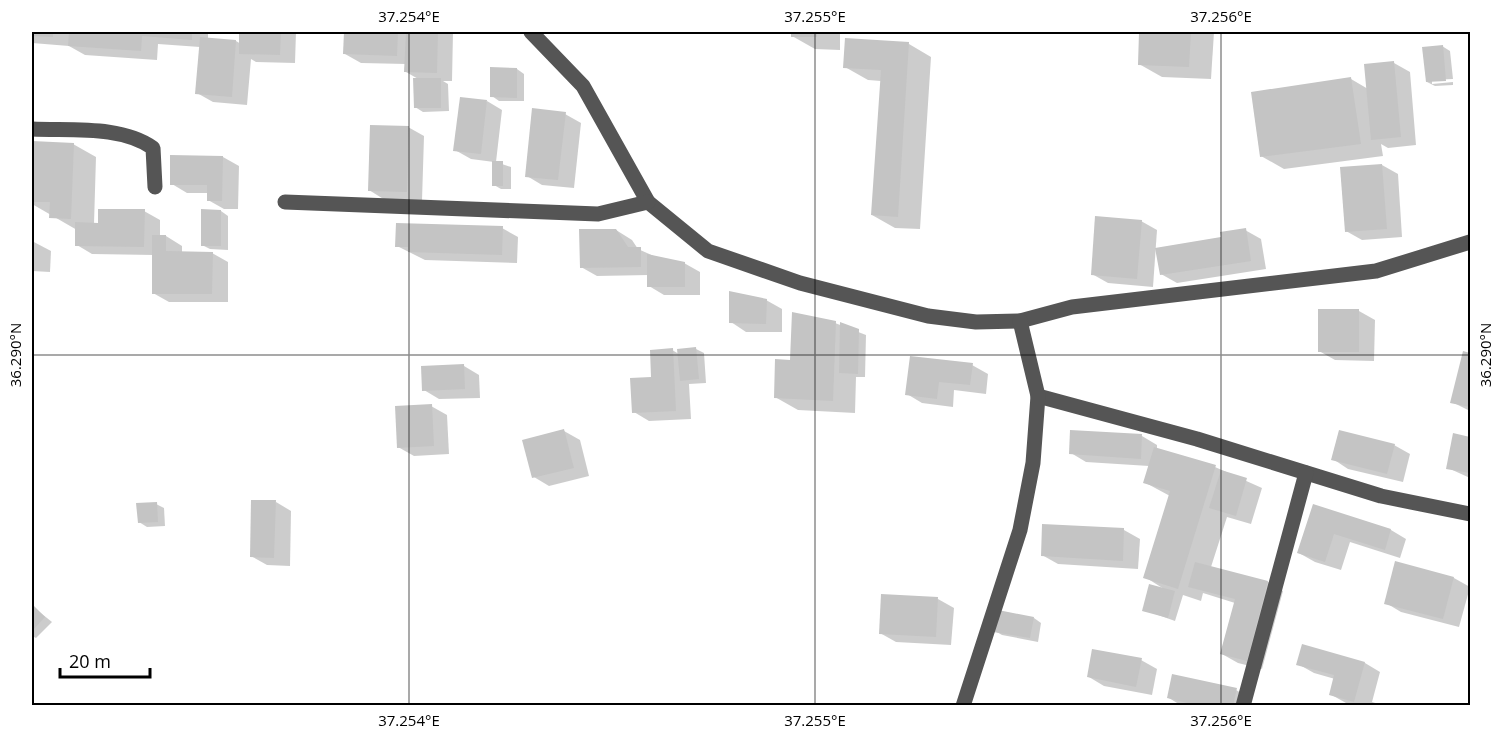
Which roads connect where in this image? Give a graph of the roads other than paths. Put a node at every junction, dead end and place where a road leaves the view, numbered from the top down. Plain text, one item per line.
1 (531, 32) edge
2 (32, 129) edge
3 (155, 187) dead end
4 (285, 202) dead end
5 (648, 202) junction
6 (1470, 242) edge
7 (1020, 321) junction
8 (1038, 396) junction
9 (1306, 473) junction
10 (1470, 514) edge
11 (963, 705) edge
12 (1243, 705) edge

1 - 5 street
2 - 3 street
4 - 5 street
5 - 7 street
6 - 7 street
7 - 8 street
8 - 9 street
8 - 11 street
9 - 10 street
9 - 12 street

